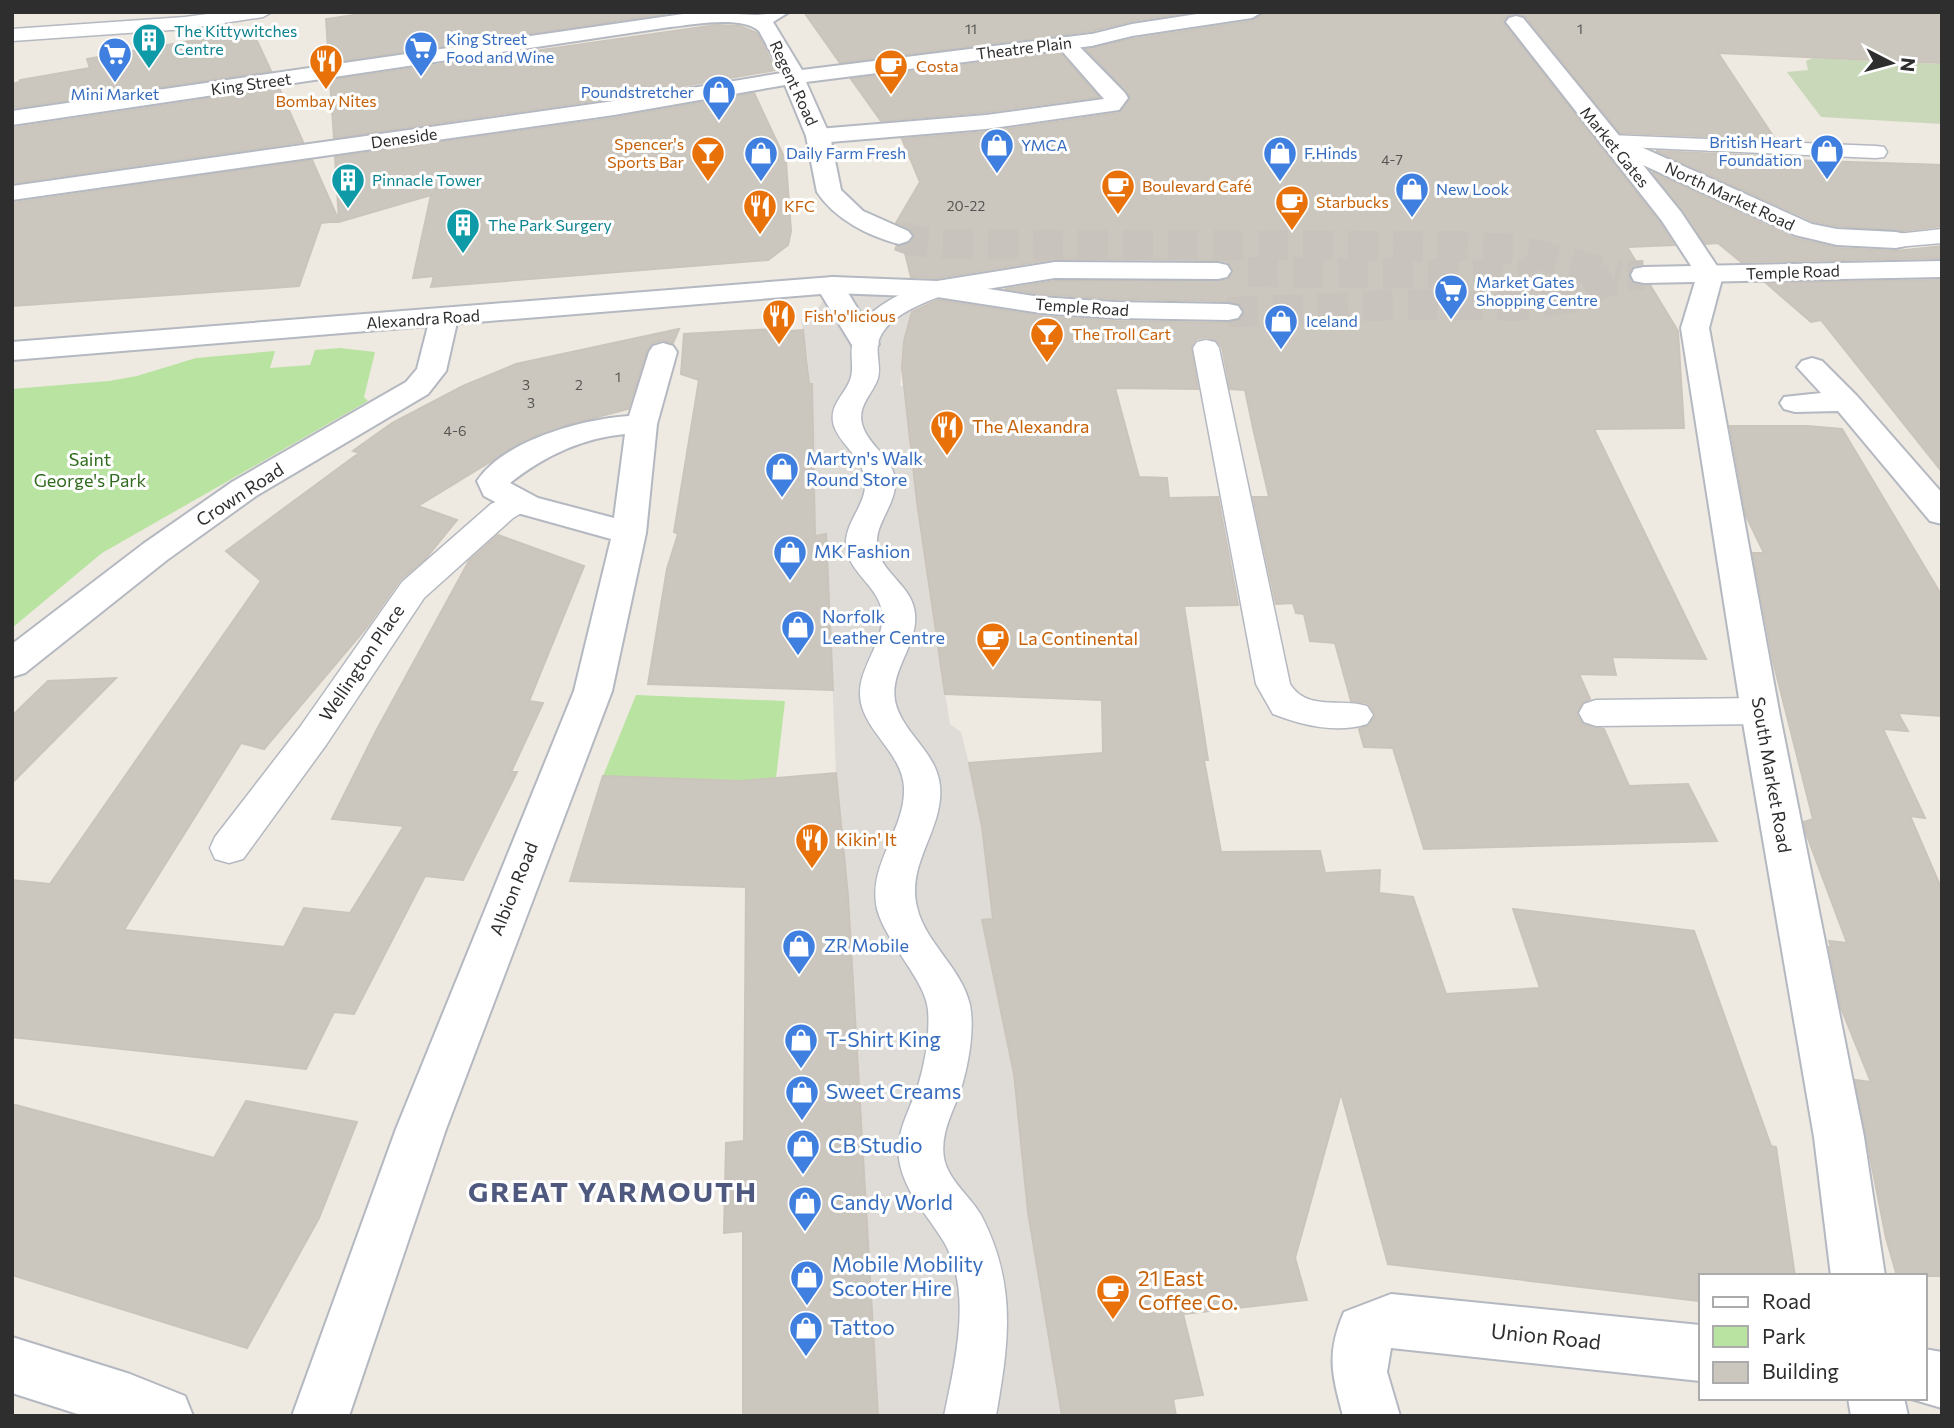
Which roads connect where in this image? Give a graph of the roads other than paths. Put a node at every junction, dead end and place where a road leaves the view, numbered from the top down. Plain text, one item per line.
1 (263, 12) edge
2 (1252, 12) edge
3 (769, 16) edge
4 (1512, 17) edge
5 (12, 35) edge
6 (1065, 43) junction
7 (794, 77) junction
8 (12, 118) edge
9 (818, 136) junction
10 (1610, 141) junction
11 (1876, 152) dead end
12 (12, 193) edge
13 (899, 236) tunnel mouth
14 (1942, 236) edge
15 (1896, 240) joint
16 (1942, 269) edge
17 (1218, 271) tunnel mouth
18 (1644, 275) tunnel mouth
19 (1710, 275) junction
20 (833, 285) junction
21 (937, 289) junction
22 (1228, 312) tunnel mouth
23 (444, 318) junction
24 (865, 344) junction
25 (1206, 348) dead end
26 (12, 351) edge
27 (663, 352) dead end
28 (1812, 367) dead end
29 (1846, 402) junction
30 (1795, 403) dead end
31 (642, 424) junction
32 (519, 500) junction
33 (1942, 514) edge
34 (629, 533) junction
35 (12, 664) edge
36 (1760, 711) junction
37 (1597, 713) dead end
38 (1355, 715) dead end
39 (229, 848) dead end
40 (1858, 1274) edge
41 (1699, 1353) edge
42 (12, 1365) edge
43 (165, 1416) edge
44 (320, 1416) edge
45 (970, 1416) edge
46 (1372, 1416) edge

1 - 5 lane
2 - 6 street, Theatre Plain
3 - 7 street, Regent Road
3 - 8 street, King Street
4 - 10 street, Market Gates
6 - 7 street, Theatre Plain
6 - 9 street
7 - 9 street, Regent Road
7 - 12 street, Deneside
9 - 13 street, Regent Road
10 - 11 lane
10 - 15 street, North Market Road
10 - 19 street, Market Gates
14 - 15 lane
16 - 19 street, Temple Road
17 - 21 street, Temple Road
18 - 19 street, Temple Road
19 - 36 street, South Market Road
20 - 21 street, Temple Road
20 - 23 street, Alexandra Road
20 - 24 street
21 - 22 street, Temple Road
21 - 24 lane
23 - 26 street, Alexandra Road
23 - 35 street, Crown Road
24 - 45 lane
25 - 38 lane
27 - 31 street, Albion Road
28 - 29 street
29 - 30 street
29 - 33 street
31 - 32 street
31 - 34 street, Albion Road
32 - 34 street
32 - 39 lane, Wellington Place
34 - 44 street, Albion Road
36 - 37 lane
36 - 40 street, South Market Road
41 - 46 street, Union Road
42 - 43 street

